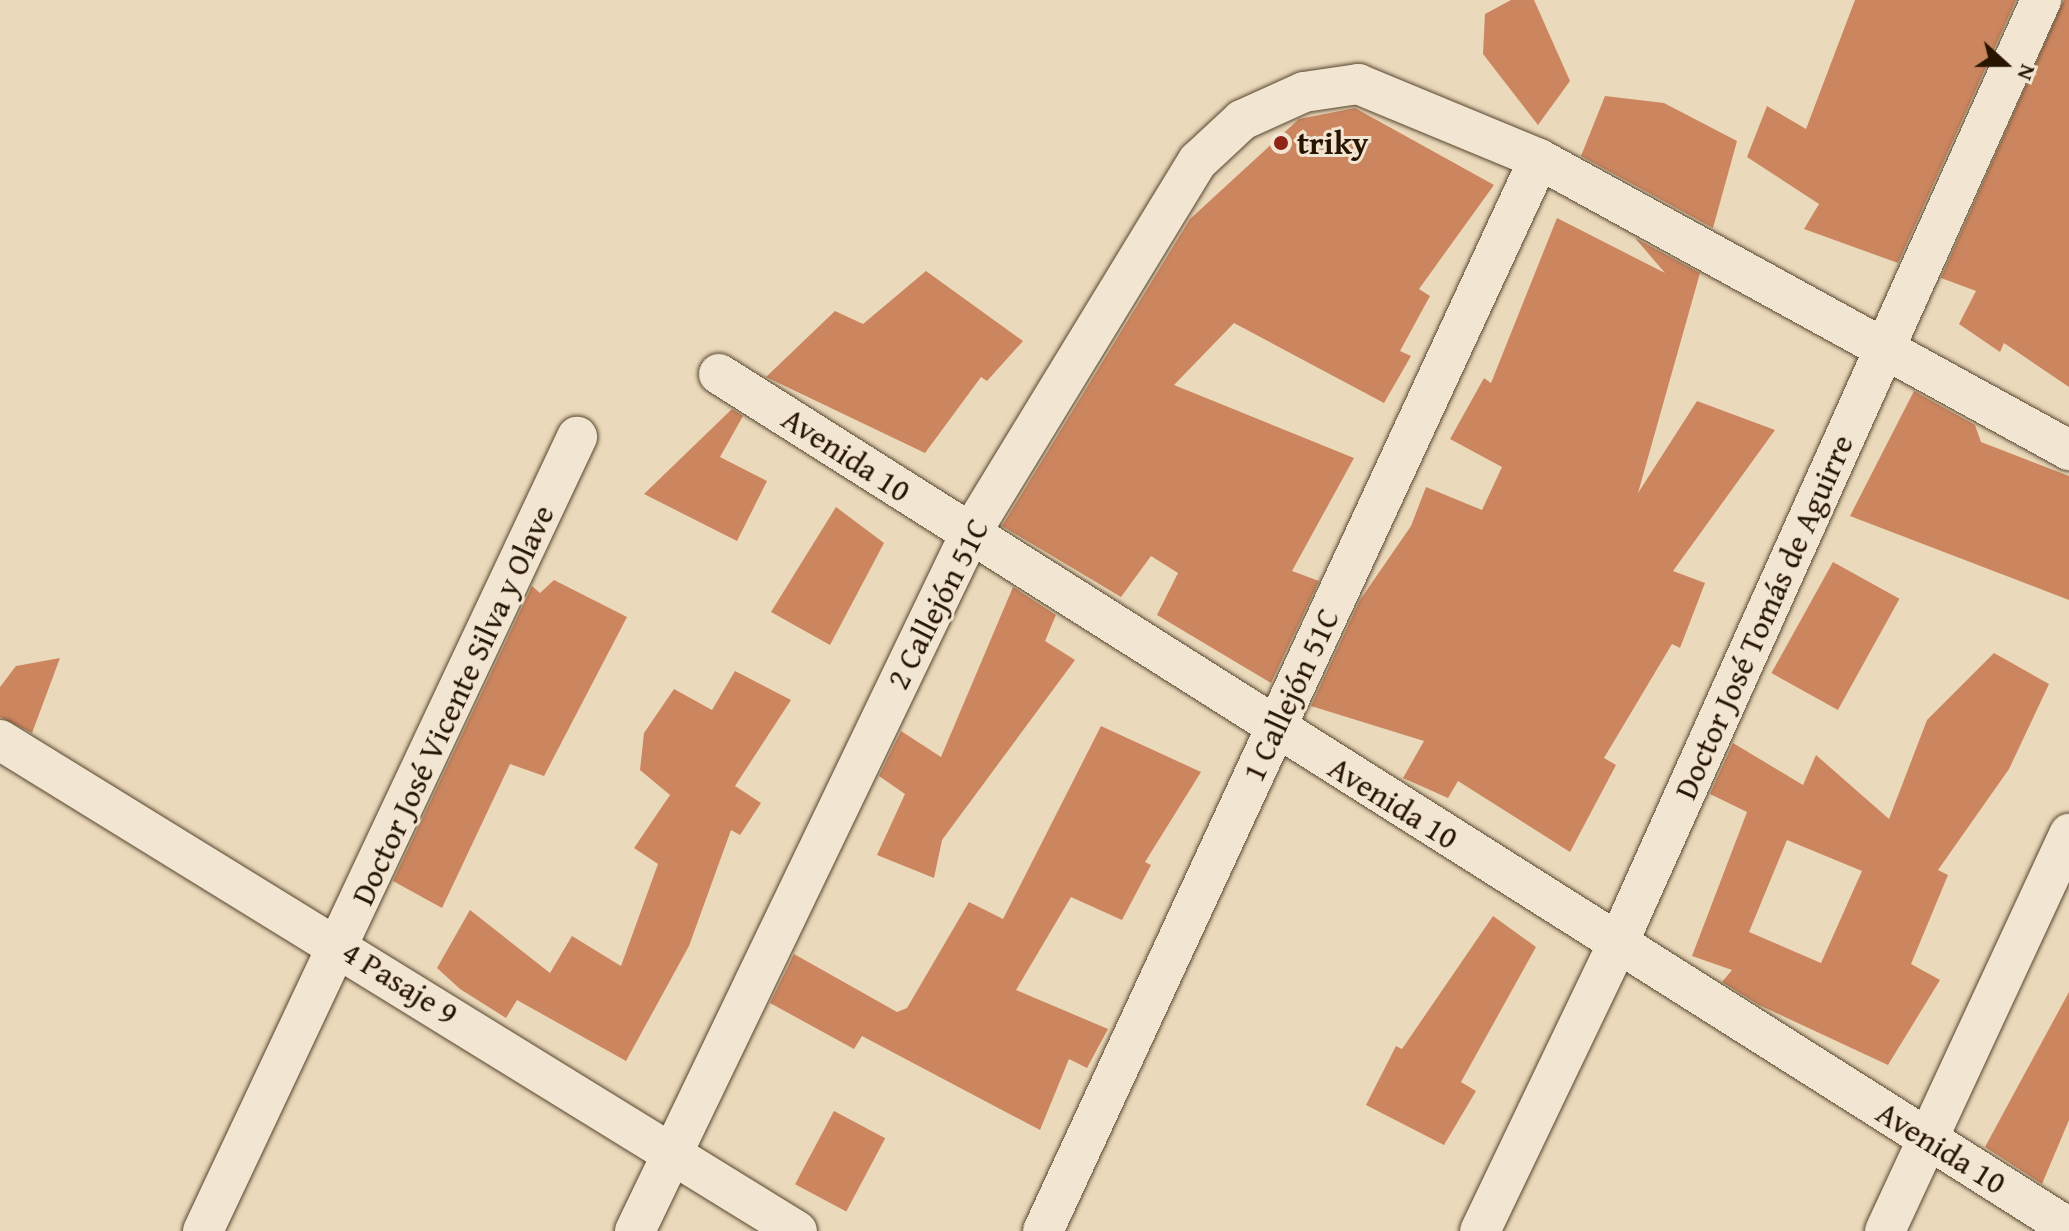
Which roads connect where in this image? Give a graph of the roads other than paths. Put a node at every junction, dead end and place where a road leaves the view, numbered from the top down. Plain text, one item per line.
1 (2041, 0) edge
2 (1539, 159) junction
3 (1885, 349) junction
4 (719, 374) dead end
5 (577, 437) dead end
6 (2069, 450) edge
7 (970, 534) junction
8 (1275, 730) junction
9 (0, 740) edge
10 (2069, 834) edge
11 (1618, 943) junction
12 (342, 947) junction
13 (1930, 1141) junction
14 (673, 1153) junction
15 (2069, 1228) edge
16 (203, 1231) edge
17 (635, 1231) edge
18 (797, 1231) edge
19 (1043, 1231) edge
20 (1480, 1231) edge
21 (1885, 1231) edge

1 - 3 street, Doctor José Tomás de Aguirre
2 - 3 street
2 - 7 street, 2 Callejón 51C
2 - 8 street, 1 Callejón 51C
3 - 6 street
3 - 11 street, Doctor José Tomás de Aguirre
4 - 7 street, Avenida 10
5 - 12 street, Doctor José Vicente Silva y Olave
7 - 8 street, Avenida 10
7 - 14 street, 2 Callejón 51C
8 - 11 street, Avenida 10
8 - 19 street, 1 Callejón 51C
9 - 12 street, 4 Pasaje 9
10 - 13 street
11 - 13 street, Avenida 10
11 - 20 street, Doctor José Tomás de Aguirre
12 - 14 street, 4 Pasaje 9
12 - 16 street, Doctor José Vicente Silva y Olave
13 - 15 street, Avenida 10
13 - 21 street
14 - 17 street, 2 Callejón 51C
14 - 18 street, 4 Pasaje 9

